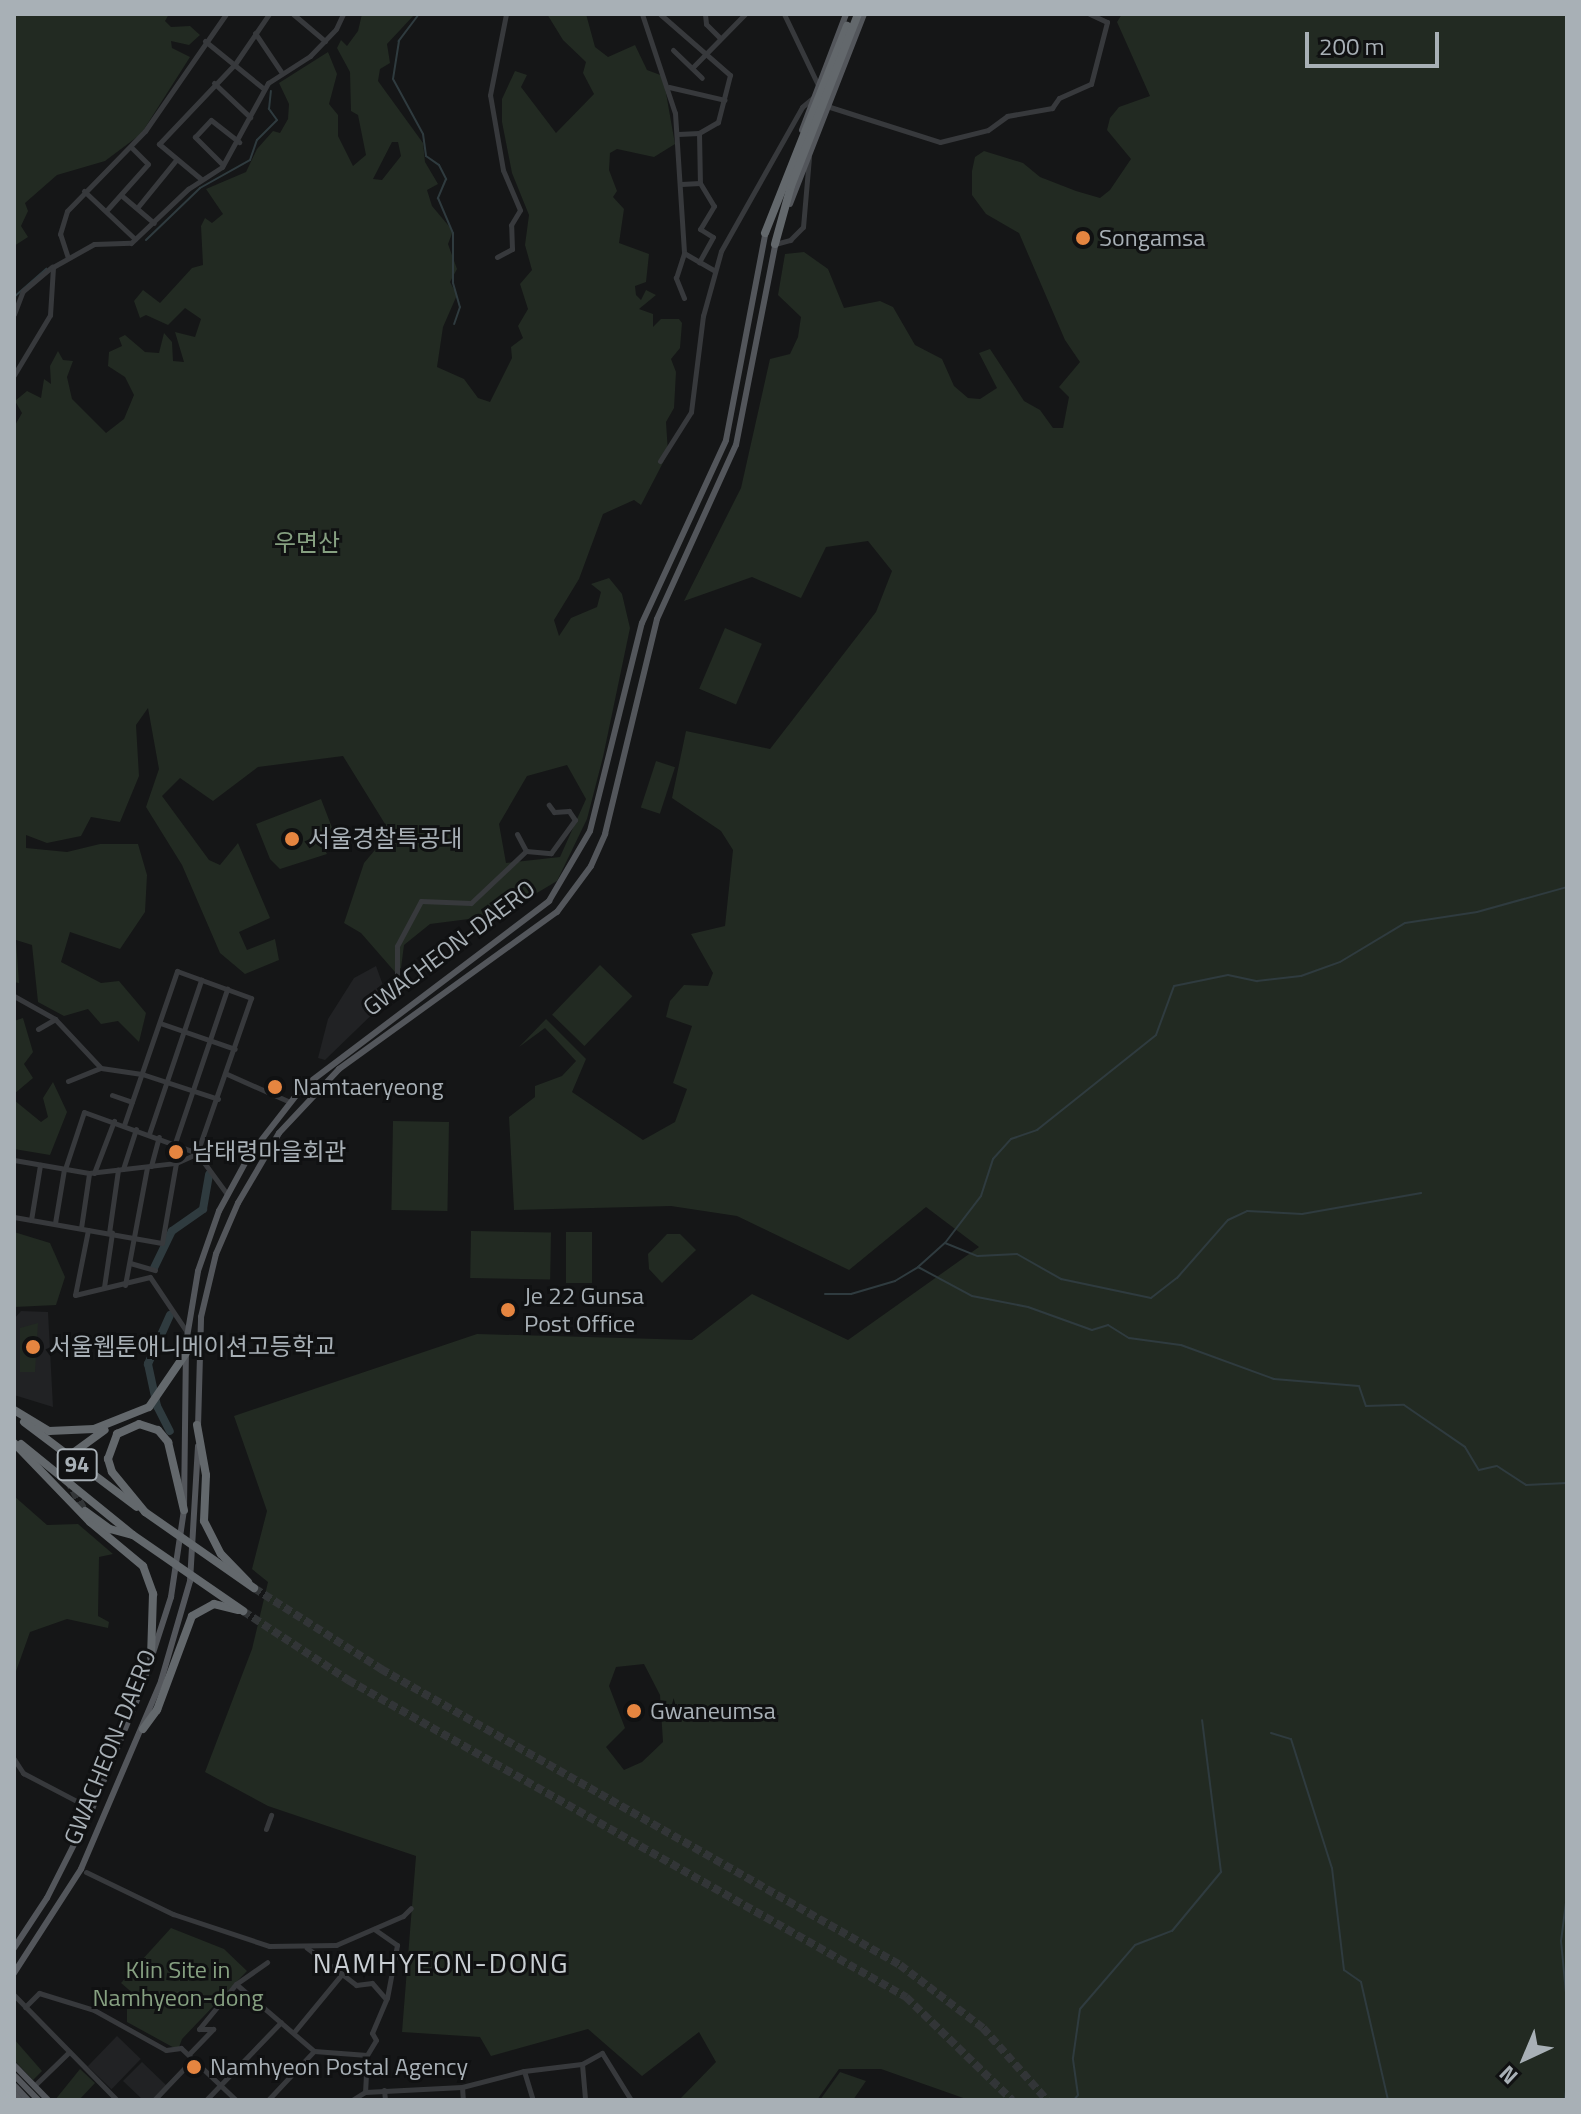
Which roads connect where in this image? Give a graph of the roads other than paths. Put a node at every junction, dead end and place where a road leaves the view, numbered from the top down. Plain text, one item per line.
1 (226, 14) edge
2 (269, 14) edge
3 (293, 14) edge
4 (343, 14) edge
5 (506, 14) edge
6 (642, 14) edge
7 (660, 14) edge
8 (705, 14) edge
9 (745, 14) edge
10 (784, 14) edge
11 (852, 14) edge
12 (864, 14) edge
13 (1093, 14) edge
14 (670, 17) edge
15 (255, 33) junction
16 (720, 38) junction
17 (205, 41) junction
18 (325, 41) junction
19 (673, 50) dead end
20 (705, 54) junction
21 (235, 64) junction
22 (692, 68) junction
23 (282, 73) junction
24 (702, 78) dead end
25 (214, 83) junction
26 (818, 86) junction
27 (669, 87) junction
28 (264, 89) junction
29 (814, 97) junction
30 (725, 100) junction
31 (830, 107) junction
32 (250, 117) junction
33 (699, 133) junction
34 (678, 134) junction
35 (239, 142) junction
36 (132, 148) junction
37 (809, 156) junction
38 (176, 160) junction
39 (223, 165) junction
40 (201, 179) junction
41 (700, 183) junction
42 (681, 184) junction
43 (84, 191) junction
44 (121, 195) junction
45 (137, 208) junction
46 (106, 211) junction
47 (154, 223) junction
48 (765, 233) junction
49 (135, 239) junction
50 (775, 244) junction
51 (684, 253) junction
52 (497, 257) dead end
53 (68, 258) junction
54 (699, 262) junction
55 (53, 267) junction
56 (713, 270) junction
57 (684, 298) dead end
58 (14, 314) edge
59 (14, 375) edge
60 (660, 461) dead end
61 (549, 805) dead end
62 (517, 834) dead end
63 (526, 851) junction
64 (391, 946) dead end
65 (396, 952) junction
66 (201, 980) junction
67 (227, 989) junction
68 (397, 989) dead end
69 (14, 996) edge
70 (401, 1010) junction
71 (55, 1019) junction
72 (408, 1020) junction
73 (160, 1023) junction
74 (38, 1029) dead end
75 (184, 1031) junction
76 (209, 1040) junction
77 (235, 1049) junction
78 (101, 1068) junction
79 (142, 1074) junction
80 (227, 1074) junction
81 (68, 1081) dead end
82 (167, 1082) junction
83 (192, 1091) junction
84 (112, 1095) dead end
85 (218, 1099) junction
86 (132, 1102) junction
87 (290, 1102) junction
88 (114, 1121) junction
89 (124, 1125) junction
90 (136, 1129) junction
91 (149, 1134) junction
92 (159, 1137) junction
93 (175, 1143) junction
94 (197, 1153) junction
95 (14, 1161) edge
96 (176, 1163) junction
97 (40, 1165) junction
98 (149, 1166) junction
99 (64, 1169) junction
100 (120, 1170) junction
101 (92, 1173) junction
102 (227, 1194) junction
103 (238, 1203) junction
104 (14, 1217) edge
105 (31, 1220) junction
106 (55, 1223) junction
107 (84, 1229) junction
108 (110, 1233) junction
109 (134, 1237) junction
110 (130, 1263) junction
111 (155, 1270) dead end
112 (125, 1285) junction
113 (104, 1287) junction
114 (187, 1333) junction
115 (198, 1346) junction
116 (186, 1348) junction
117 (14, 1411) edge
118 (138, 1414) junction
119 (197, 1425) junction
120 (14, 1441) edge
121 (73, 1453) dead end
122 (84, 1510) tunnel mouth
123 (184, 1510) junction
124 (145, 1512) junction
125 (133, 1535) junction
126 (151, 1657) junction
127 (127, 1725) junction
128 (142, 1731) junction
129 (14, 1759) edge
130 (92, 1809) junction
131 (271, 1815) dead end
132 (266, 1829) dead end
133 (86, 1872) dead end
134 (411, 1908) dead end
135 (373, 1929) junction
136 (306, 1947) junction
137 (14, 1948) edge
138 (267, 1962) dead end
139 (14, 1973) edge
140 (342, 1974) junction
141 (236, 1984) junction
142 (14, 1995) edge
143 (385, 1998) dead end
144 (25, 2007) junction
145 (281, 2022) junction
146 (294, 2032) junction
147 (314, 2051) junction
148 (69, 2052) junction
149 (367, 2055) junction
150 (191, 2057) junction
151 (582, 2064) junction
152 (15, 2068) edge
153 (524, 2071) junction
154 (14, 2085) edge
155 (220, 2085) junction
156 (34, 2086) junction
157 (462, 2087) junction
158 (384, 2090) junction
159 (365, 2092) junction
160 (14, 2093) edge
161 (20, 2100) edge
162 (28, 2100) edge
163 (38, 2100) edge
164 (48, 2100) edge
165 (117, 2100) edge
166 (154, 2100) edge
167 (206, 2100) edge
168 (236, 2100) edge
169 (268, 2100) edge
170 (352, 2100) edge
171 (385, 2100) edge
172 (463, 2100) edge
173 (533, 2100) edge
174 (585, 2100) edge
175 (631, 2100) edge

1 - 17 street
2 - 15 street
3 - 18 street
4 - 18 street
5 - 52 street
6 - 27 street
7 - 14 street
8 - 16 street
9 - 16 street
10 - 26 street
11 - 26 main road, GWACHEON-DAERO
11 - 48 highway
11 - 50 highway
12 - 31 main road
13 - 31 street
14 - 20 street
15 - 21 street
15 - 23 street
16 - 20 street
17 - 21 street
17 - 36 street
18 - 23 street
19 - 22 street
20 - 22 street
20 - 30 street
21 - 25 street
21 - 28 street
22 - 24 street
23 - 28 street
25 - 32 street
25 - 38 street
26 - 29 main road, GWACHEON-DAERO
27 - 30 street
27 - 34 street
28 - 32 street
29 - 48 main road, GWACHEON-DAERO
29 - 56 street
30 - 33 street
31 - 37 main road
32 - 35 street
33 - 34 street
33 - 41 street
34 - 42 street
35 - 39 street
35 - 39 street
36 - 43 street
36 - 44 street
37 - 50 main road
37 - 50 street
38 - 40 street
38 - 45 street
39 - 40 street
40 - 47 street
41 - 42 street
41 - 54 street
42 - 51 street
43 - 46 street
43 - 53 street
44 - 45 street
44 - 46 street
45 - 47 street
46 - 49 street
47 - 49 street
48 - 70 main road, GWACHEON-DAERO
49 - 53 street
50 - 72 main road, GWACHEON-DAERO
51 - 54 street
51 - 57 street
53 - 55 street
54 - 56 street
55 - 58 street
55 - 59 street
56 - 60 street
61 - 63 street
62 - 63 street
63 - 65 street
64 - 65 street
65 - 68 street
66 - 67 street
66 - 73 street
66 - 75 street
67 - 76 street
67 - 77 street
69 - 71 street
70 - 72 main road
70 - 87 main road, GWACHEON-DAERO
71 - 74 street
71 - 78 street
72 - 103 main road, GWACHEON-DAERO
73 - 75 street
73 - 79 street
75 - 76 street
75 - 82 street
76 - 77 street
76 - 83 street
77 - 80 street
78 - 79 street
78 - 81 street
79 - 82 street
79 - 86 street
80 - 85 street
80 - 87 street
82 - 83 street
82 - 91 street
83 - 85 street
83 - 93 street
84 - 86 street
85 - 94 street
86 - 89 street
87 - 102 main road, GWACHEON-DAERO
88 - 89 street
88 - 99 street
88 - 101 street
89 - 90 street
90 - 91 street
90 - 100 street
91 - 92 street
92 - 93 street
92 - 98 street
93 - 94 street
94 - 96 street
94 - 102 street
95 - 97 street
96 - 98 street
96 - 109 street
97 - 99 street
97 - 105 street
98 - 100 street
98 - 109 street
99 - 101 street
99 - 106 street
100 - 101 street
100 - 108 street
101 - 107 street
102 - 103 main road
102 - 114 main road, GWACHEON-DAERO
103 - 115 main road, GWACHEON-DAERO
104 - 105 street
105 - 106 street
106 - 107 street
107 - 108 street
107 - 113 street
108 - 109 street
108 - 113 street
109 - 110 street
110 - 111 street
110 - 112 street
112 - 113 street
112 - 114 street
114 - 116 main road, GWACHEON-DAERO
115 - 116 main road
115 - 119 main road, GWACHEON-DAERO
116 - 118 highway
116 - 123 main road, GWACHEON-DAERO
117 - 118 highway
117 - 124 highway, 94
118 - 121 highway
119 - 124 highway, 94, bridge
119 - 128 main road, GWACHEON-DAERO
120 - 125 highway, 94
120 - 126 highway
122 - 125 highway
123 - 124 highway
123 - 126 main road, GWACHEON-DAERO
125 - 128 highway, 94, bridge
126 - 127 main road, GWACHEON-DAERO
127 - 128 main road
127 - 130 main road, GWACHEON-DAERO
128 - 139 main road, GWACHEON-DAERO
129 - 130 street
130 - 137 main road, GWACHEON-DAERO
131 - 132 street
133 - 136 street
134 - 135 street
135 - 136 street
135 - 149 street
136 - 140 street
138 - 141 street
140 - 143 street
140 - 146 street
141 - 145 street
141 - 150 street
142 - 144 street
144 - 148 street
144 - 150 street
145 - 146 street
145 - 155 street
146 - 147 street
147 - 149 street
147 - 169 street
148 - 156 street
148 - 165 street
149 - 159 street
150 - 155 street
150 - 166 street
151 - 153 street
151 - 174 street
151 - 175 street
152 - 156 main road
152 - 163 main road
153 - 157 street
153 - 173 street
154 - 162 main road
155 - 167 street
155 - 168 street
156 - 164 main road
157 - 158 street
157 - 172 street
158 - 159 street
158 - 171 street
159 - 170 street
160 - 161 main road

